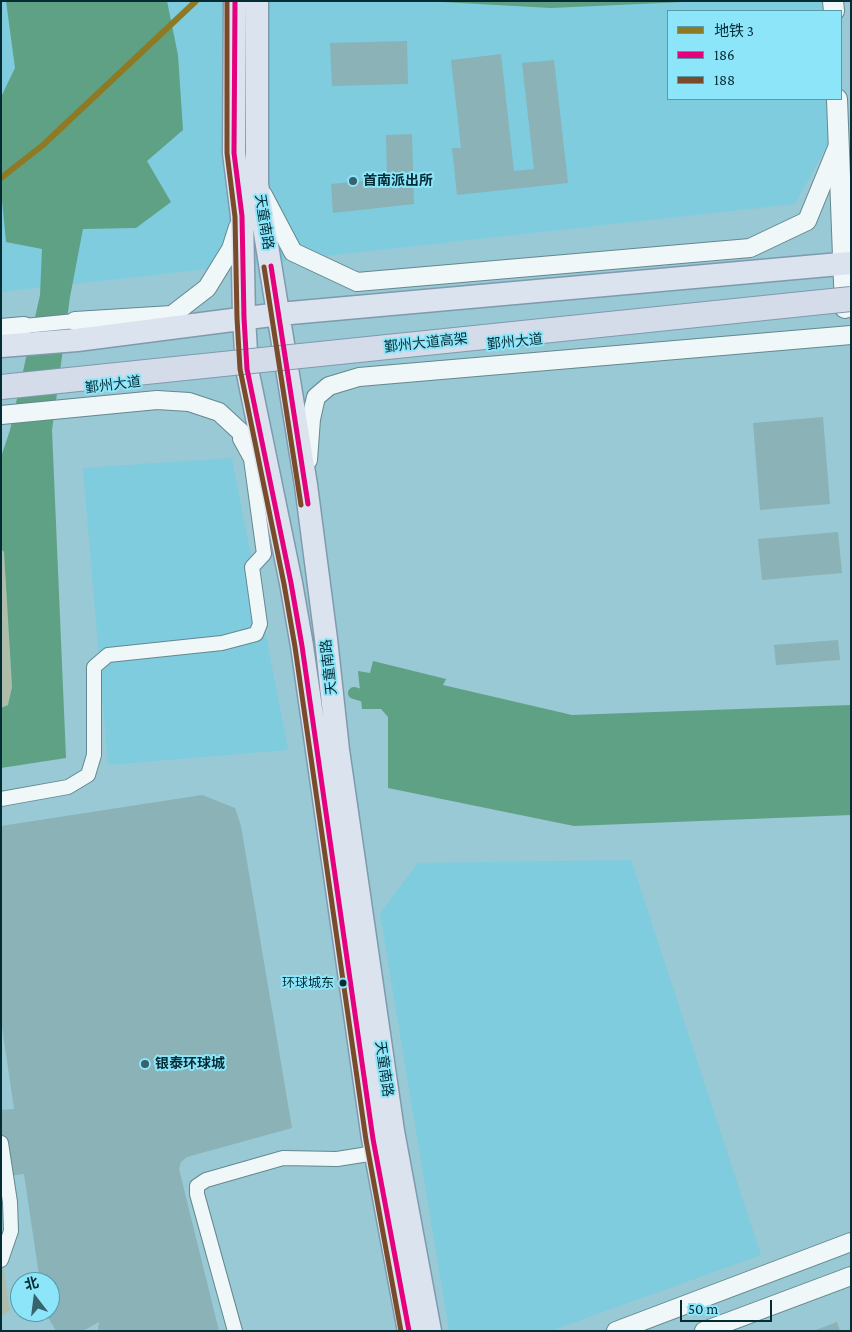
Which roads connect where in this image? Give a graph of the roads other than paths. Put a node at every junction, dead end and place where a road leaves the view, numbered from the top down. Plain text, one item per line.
1 (235, 1) edge
2 (257, 1) edge
3 (837, 100) edge
4 (839, 143) junction
5 (258, 184) junction
6 (242, 216) junction
7 (848, 271) edge
8 (849, 305) edge
9 (279, 314) junction
10 (244, 318) junction
11 (1, 328) edge
12 (76, 330) junction
13 (851, 335) edge
14 (14, 339) edge
15 (286, 366) junction
16 (247, 369) junction
17 (1, 371) edge
18 (3, 402) edge
19 (233, 425) junction
20 (306, 485) junction
21 (271, 489) junction
22 (1, 799) edge
23 (1, 1143) edge
24 (375, 1153) junction
25 (851, 1242) edge
26 (1, 1260) edge
27 (851, 1276) edge
28 (235, 1331) edge
29 (409, 1331) edge
30 (430, 1331) edge
31 (616, 1331) edge
32 (704, 1331) edge

1 - 6 main road, 天童南路
2 - 5 main road, 天童南路
3 - 4 main road
4 - 5 street
4 - 7 main road
5 - 9 main road, 天童南路
6 - 10 main road, 天童南路
6 - 12 street
7 - 8 main road
7 - 9 main road
7 - 17 highway, 鄞州大道高架
8 - 15 main road, 鄞州大道
8 - 18 highway, 鄞州大道高架, bridge
9 - 10 main road
9 - 15 main road, 天童南路
10 - 12 main road
10 - 16 main road, 天童南路
11 - 14 street
12 - 14 main road
13 - 20 street, 鄞州大道
15 - 16 main road, 鄞州大道
15 - 20 main road, 天童南路
16 - 18 main road, 鄞州大道
16 - 21 main road, 天童南路
18 - 19 street
19 - 21 street
19 - 22 street
20 - 30 main road, 天童南路
21 - 24 main road, 天童南路
23 - 26 street
24 - 28 street
24 - 29 main road, 天童南路
25 - 31 street
27 - 32 street

